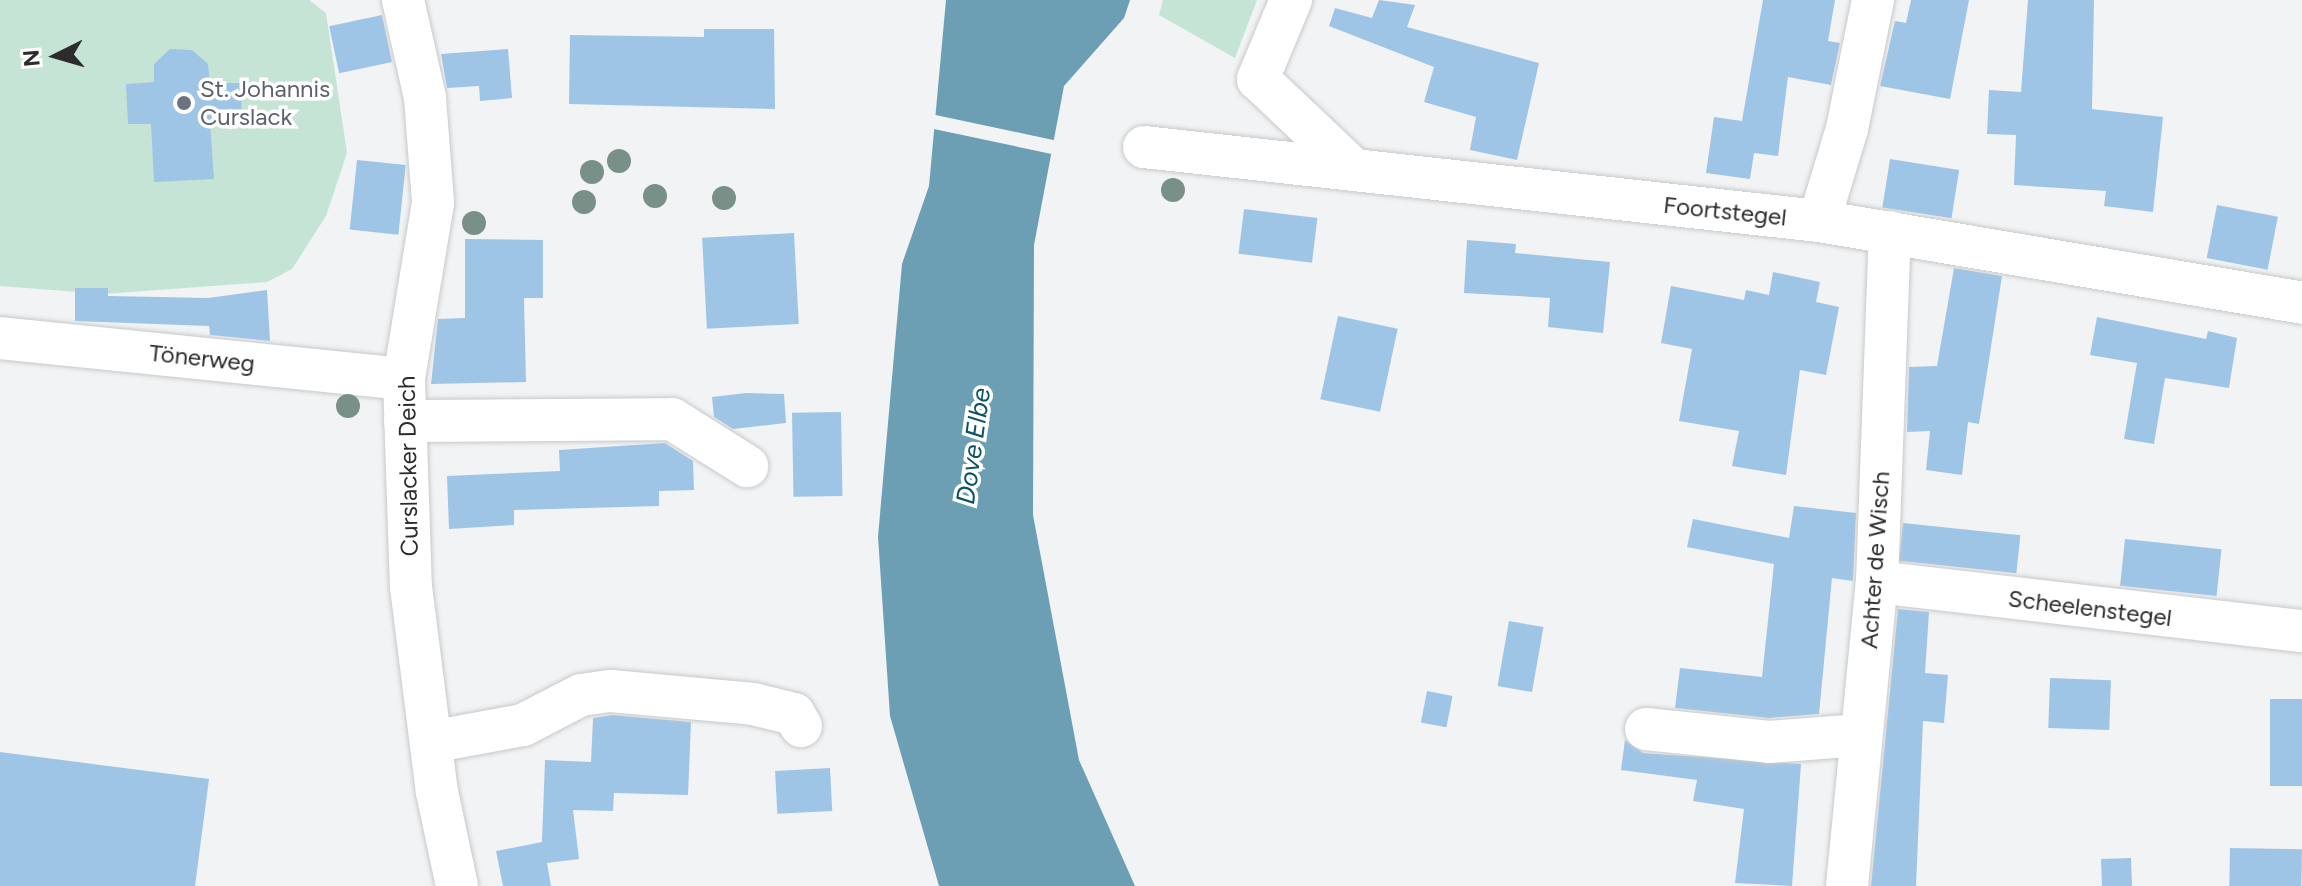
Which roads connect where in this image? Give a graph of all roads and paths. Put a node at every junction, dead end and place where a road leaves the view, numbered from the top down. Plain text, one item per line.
1 (403, 0) edge
2 (1291, 0) edge
3 (1873, 0) edge
4 (1144, 147) dead end
5 (1351, 167) junction
6 (1819, 221) junction
7 (1890, 232) junction
8 (2302, 303) edge
9 (0, 338) edge
10 (404, 379) junction
11 (405, 421) junction
12 (747, 466) dead end
13 (1877, 582) junction
14 (2302, 631) edge
15 (801, 726) dead end
16 (1646, 729) dead end
17 (1861, 735) junction
18 (431, 742) junction
19 (457, 886) edge
20 (1847, 886) edge

1 - 10 street, Curslacker Deich
2 - 5 street
3 - 6 street
4 - 5 street, Foortstegel
5 - 6 street, Foortstegel
6 - 7 street, Foortstegel
7 - 8 street, Foortstegel
7 - 13 street, Achter de Wisch
9 - 10 street, Tönerweg
10 - 11 street, Curslacker Deich
11 - 12 street
11 - 18 street, Curslacker Deich
13 - 14 street, Scheelenstegel
13 - 17 street, Achter de Wisch
15 - 18 street
16 - 17 street
17 - 20 street, Achter de Wisch
18 - 19 street, Curslacker Deich

